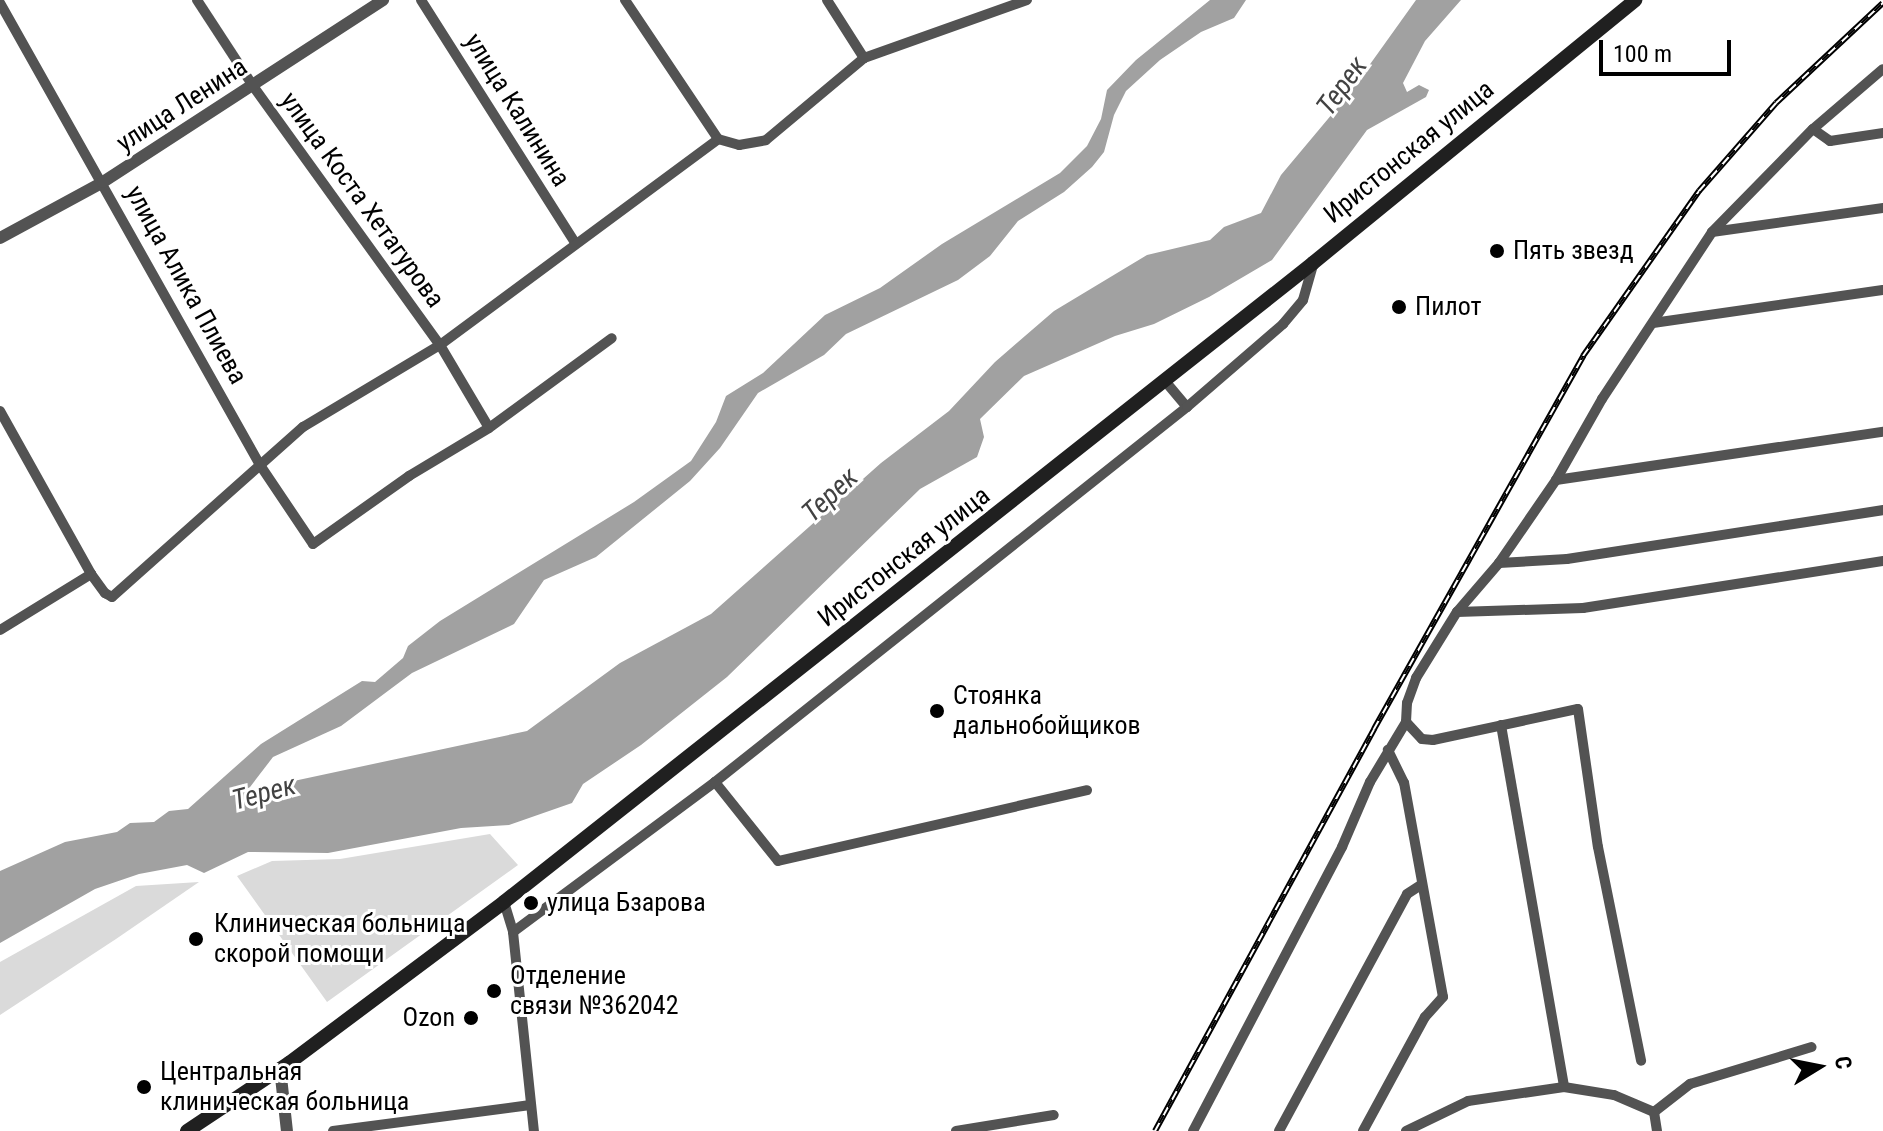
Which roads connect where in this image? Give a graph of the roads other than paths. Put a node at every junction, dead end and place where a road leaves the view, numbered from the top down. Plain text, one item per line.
1 (197, 0) edge
2 (383, 0) edge
3 (421, 0) edge
4 (625, 0) edge
5 (827, 0) edge
6 (1027, 0) edge
7 (1635, 0) edge
8 (0, 3) edge
9 (864, 58) junction
10 (1883, 69) edge
11 (253, 86) junction
12 (1813, 129) junction
13 (1883, 133) edge
14 (718, 139) junction
15 (103, 182) junction
16 (1883, 208) edge
17 (1712, 232) junction
18 (0, 238) edge
19 (575, 243) junction
20 (1313, 263) junction
21 (1883, 290) edge
22 (1653, 323) junction
23 (612, 338) dead end
24 (440, 345) junction
25 (1165, 381) junction
26 (1187, 407) junction
27 (0, 411) edge
28 (489, 428) junction
29 (1883, 432) edge
30 (260, 465) junction
31 (1556, 480) junction
32 (1883, 510) edge
33 (1883, 561) edge
34 (1499, 563) junction
35 (91, 574) junction
36 (1457, 612) junction
37 (0, 630) edge
38 (1406, 722) junction
39 (1501, 725) junction
40 (1388, 750) junction
41 (715, 782) junction
42 (1087, 790) dead end
43 (1421, 885) junction
44 (504, 902) junction
45 (513, 932) junction
46 (1812, 1047) dead end
47 (1641, 1061) dead end
48 (280, 1068) junction
49 (1564, 1087) junction
50 (530, 1105) junction
51 (1654, 1112) junction
52 (1054, 1115) dead end
53 (187, 1131) edge
54 (287, 1131) edge
55 (333, 1131) edge
56 (534, 1131) edge
57 (956, 1131) edge
58 (1193, 1131) edge
59 (1279, 1131) edge
60 (1363, 1131) edge
61 (1406, 1131) edge
62 (1657, 1131) edge

1 - 11 street, улица Коста Хетагурова
2 - 11 street, улица Ленина
3 - 19 street, улица Калинина
4 - 14 street
5 - 9 street
6 - 9 street
7 - 20 main road, Иристонская улица
8 - 15 street, улица Алика Плиева
9 - 14 street
10 - 12 street
11 - 15 street, улица Ленина
11 - 24 street, улица Коста Хетагурова
12 - 13 street
12 - 17 street
14 - 19 street
15 - 18 street, улица Ленина
15 - 30 street, улица Алика Плиева
16 - 17 street
17 - 22 street
19 - 24 street
20 - 25 main road, Иристонская улица
20 - 26 street
21 - 22 street
22 - 31 street
23 - 28 street
24 - 28 street, улица Коста Хетагурова
24 - 30 street
25 - 26 street
25 - 44 main road, Иристонская улица
26 - 41 street
27 - 35 street
28 - 30 street, улица Алика Плиева
29 - 31 street
30 - 35 street
31 - 34 street
32 - 34 street
33 - 36 street
34 - 36 street
35 - 37 street
36 - 38 street
38 - 39 street
38 - 40 street
39 - 47 street
39 - 49 street
40 - 43 street
40 - 58 street
41 - 42 street
41 - 45 street
43 - 59 street
43 - 60 street
44 - 45 street
44 - 48 main road, Иристонская улица
45 - 50 street
46 - 51 street
48 - 53 main road, Иристонская улица
48 - 54 street
49 - 51 street
49 - 61 street
50 - 55 street
50 - 56 street
51 - 62 street
52 - 57 street

